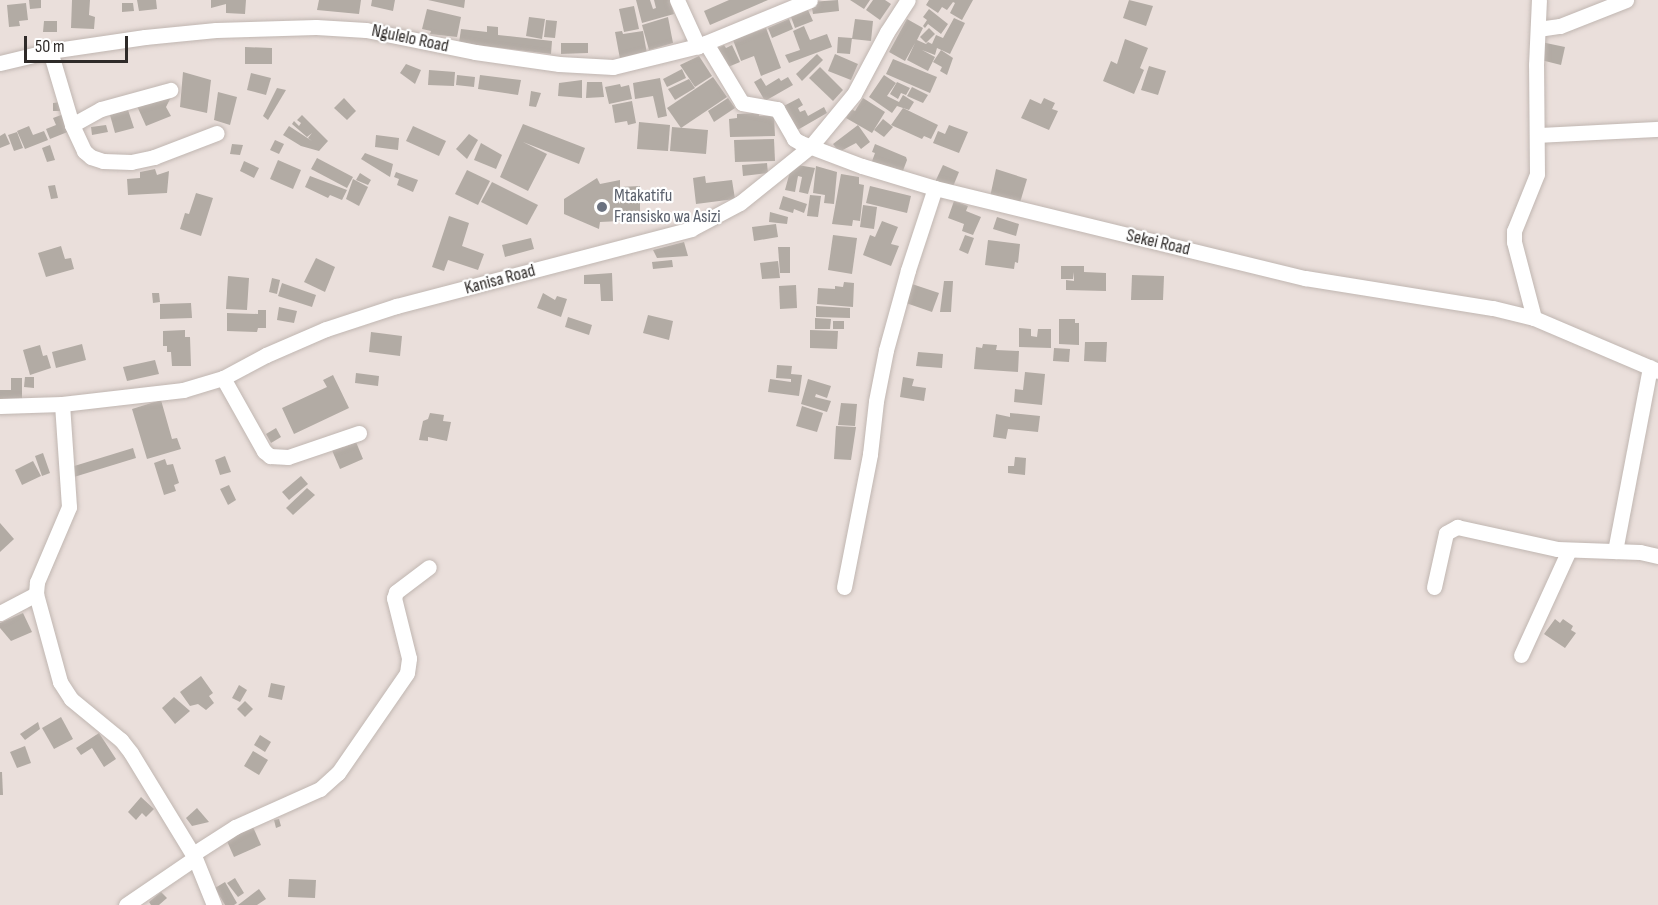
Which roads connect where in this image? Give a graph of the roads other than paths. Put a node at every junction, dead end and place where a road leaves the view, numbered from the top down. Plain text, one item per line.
1 (677, 0) edge
2 (810, 0) edge
3 (908, 0) edge
4 (1539, 0) edge
5 (1626, 0) edge
6 (1538, 29) junction
7 (702, 45) junction
8 (50, 51) junction
9 (0, 63) edge
10 (170, 90) dead end
11 (72, 125) junction
12 (1658, 129) edge
13 (217, 133) dead end
14 (1538, 135) junction
15 (811, 146) junction
16 (935, 188) junction
17 (1534, 318) junction
18 (1654, 369) edge
19 (223, 378) junction
20 (63, 404) junction
21 (0, 406) edge
22 (359, 433) dead end
23 (1569, 550) junction
24 (1615, 551) junction
25 (1658, 556) edge
26 (429, 567) dead end
27 (844, 587) dead end
28 (1434, 587) dead end
29 (36, 594) junction
30 (0, 613) edge
31 (1521, 655) dead end
32 (194, 856) junction
33 (126, 905) edge
34 (214, 905) edge

1 - 7 street
2 - 7 street, Ngulelo Road
3 - 15 street, Kanisa Road
4 - 6 street
5 - 6 street
6 - 14 street
7 - 8 street, Ngulelo Road
7 - 15 street, Sekei Road
8 - 9 street, Ngulelo Road
8 - 11 street
10 - 11 street
11 - 13 street
12 - 14 street
14 - 17 street
15 - 16 street, Sekei Road
15 - 19 street, Kanisa Road
16 - 17 street, Sekei Road
16 - 27 street
17 - 18 street, Sekei Road
18 - 24 street
19 - 20 street, Kanisa Road
19 - 22 street
20 - 21 street, Kanisa Road
20 - 29 street
23 - 24 street
23 - 28 street
23 - 31 street
24 - 25 street
26 - 32 street
29 - 30 street
29 - 32 street
32 - 33 street
32 - 34 street

